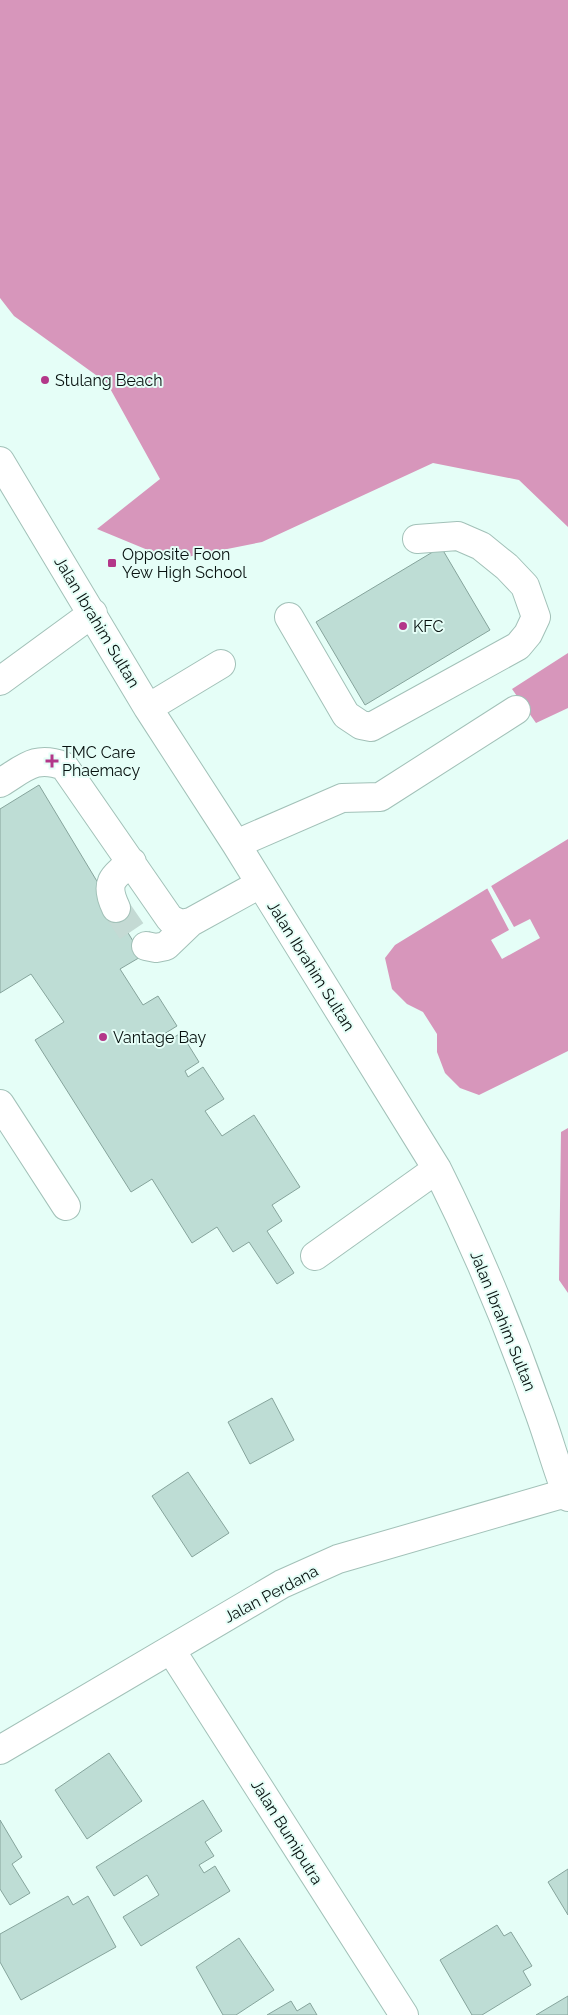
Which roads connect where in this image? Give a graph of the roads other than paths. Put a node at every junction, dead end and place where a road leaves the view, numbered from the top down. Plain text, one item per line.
1 (0, 461) edge
2 (417, 539) dead end
3 (93, 613) junction
4 (290, 616) dead end
5 (221, 664) dead end
6 (0, 680) edge
7 (148, 708) junction
8 (516, 710) dead end
9 (0, 783) edge
10 (236, 844) junction
11 (132, 862) junction
12 (260, 884) junction
13 (116, 908) tunnel mouth
14 (191, 922) junction
15 (146, 946) dead end
16 (0, 1104) edge
17 (437, 1169) junction
18 (66, 1206) dead end
19 (315, 1256) dead end
20 (567, 1495) edge
21 (171, 1650) junction
22 (0, 1750) edge
23 (404, 2015) edge

1 - 3 street, Jalan Ibrahim Sultan
2 - 4 street
3 - 6 street
3 - 7 street, Jalan Ibrahim Sultan
5 - 7 street
7 - 10 street, Jalan Ibrahim Sultan
8 - 10 street
9 - 11 street
10 - 12 street, Jalan Ibrahim Sultan
11 - 13 street
11 - 14 street
12 - 14 street
12 - 17 street, Jalan Ibrahim Sultan
14 - 15 street
16 - 18 street
17 - 19 street
17 - 20 street, Jalan Ibrahim Sultan
20 - 21 street, Jalan Perdana
21 - 22 street, Jalan Perdana
21 - 23 street, Jalan Bumiputra

